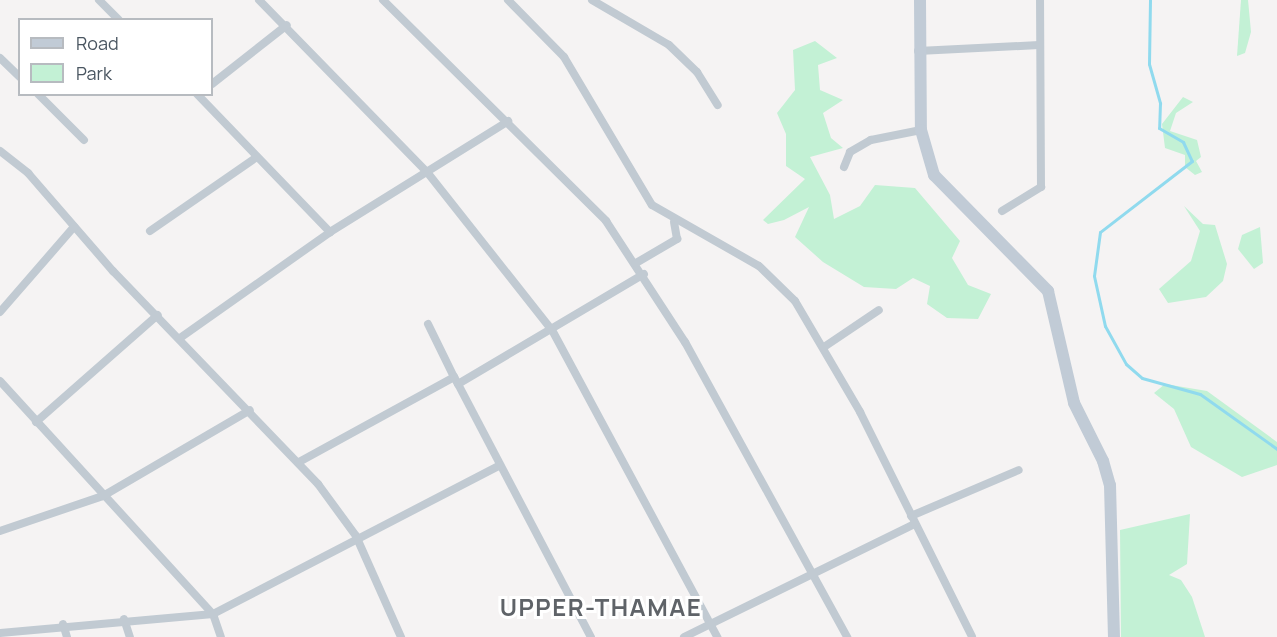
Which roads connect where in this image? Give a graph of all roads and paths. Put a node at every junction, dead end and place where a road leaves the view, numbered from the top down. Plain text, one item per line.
1 (99, 0) edge
2 (259, 0) edge
3 (383, 0) edge
4 (508, 0) edge
5 (592, 0) edge
6 (920, 0) edge
7 (1040, 0) edge
8 (117, 18) edge
9 (287, 26) junction
10 (1039, 45) junction
11 (918, 51) junction
12 (0, 58) edge
13 (18, 74) edge
14 (213, 83) edge
15 (40, 96) edge
16 (198, 96) edge
17 (718, 105) dead end
18 (508, 121) junction
19 (921, 130) junction
20 (84, 140) dead end
21 (0, 151) edge
22 (257, 157) junction
23 (844, 167) dead end
24 (427, 172) junction
25 (1002, 211) dead end
26 (674, 222) junction
27 (74, 227) junction
28 (150, 231) dead end
29 (330, 232) junction
30 (636, 263) junction
31 (644, 274) junction
32 (879, 310) dead end
33 (0, 312) edge
34 (158, 315) junction
35 (428, 324) dead end
36 (552, 330) junction
37 (180, 338) junction
38 (824, 347) junction
39 (0, 381) edge
40 (456, 381) junction
41 (250, 410) junction
42 (36, 422) junction
43 (299, 462) junction
44 (500, 465) junction
45 (1018, 470) dead end
46 (103, 496) junction
47 (913, 520) junction
48 (0, 531) edge
49 (356, 536) junction
50 (816, 576) junction
51 (213, 614) junction
52 (124, 619) junction
53 (63, 624) junction
54 (711, 625) junction
55 (0, 633) edge
56 (67, 637) edge
57 (130, 637) edge
58 (221, 637) edge
59 (401, 637) edge
60 (591, 637) edge
61 (684, 637) edge
62 (717, 637) edge
63 (847, 637) edge
64 (972, 637) edge
65 (1114, 637) edge

1 - 8 street
2 - 9 street
3 - 18 street
4 - 26 street
5 - 17 street
6 - 11 street
7 - 10 street
9 - 14 street
9 - 24 street
10 - 11 street
10 - 25 street
11 - 19 street
12 - 13 street
15 - 20 street
16 - 22 street
18 - 24 street
18 - 30 street
19 - 23 street
19 - 65 street
21 - 27 street
22 - 28 street
22 - 29 street
24 - 29 street
24 - 36 street
26 - 30 street
26 - 38 street
27 - 33 street
27 - 34 street
29 - 37 street
30 - 31 street
31 - 36 street
31 - 50 street
32 - 38 street
34 - 37 street
34 - 42 street
35 - 40 street
36 - 40 street
36 - 54 street
37 - 41 street
38 - 47 street
39 - 42 street
40 - 43 street
40 - 44 street
41 - 43 street
41 - 46 street
42 - 46 street
43 - 49 street
44 - 49 street
44 - 60 street
45 - 47 street
46 - 48 street
46 - 51 street
47 - 50 street
47 - 64 street
49 - 51 street
49 - 59 street
50 - 54 street
50 - 63 street
51 - 52 street
51 - 58 street
52 - 53 street
52 - 57 street
53 - 55 street
53 - 56 street
54 - 61 street
54 - 62 street

